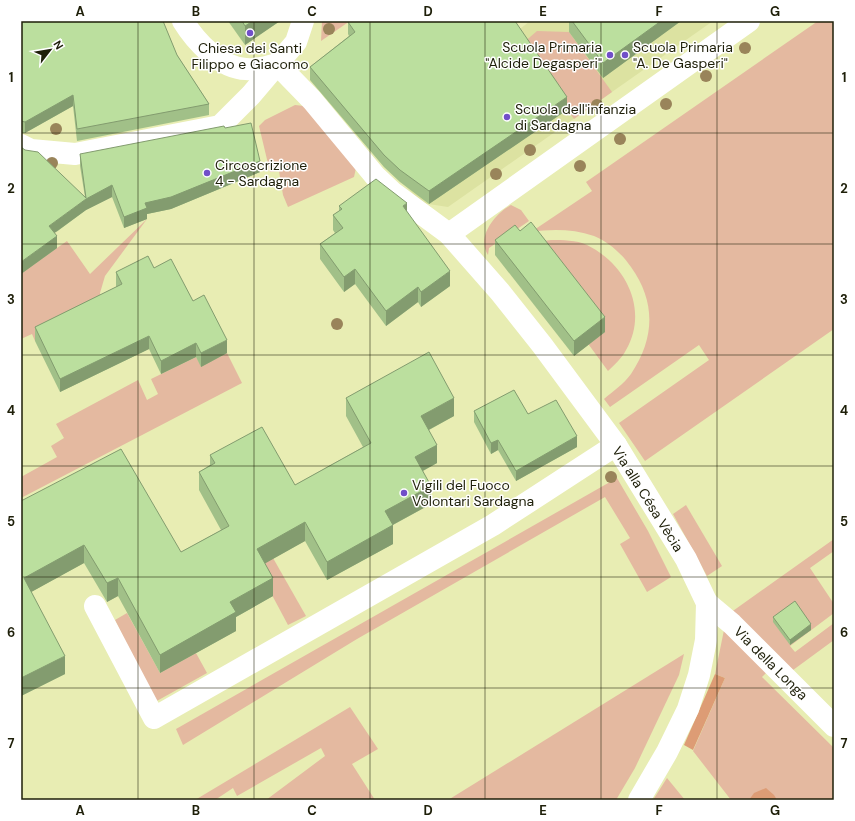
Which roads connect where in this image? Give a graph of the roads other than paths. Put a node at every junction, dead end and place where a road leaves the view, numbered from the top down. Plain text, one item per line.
1 (183, 21) edge
2 (303, 21) edge
3 (749, 21) edge
4 (277, 64) junction
5 (21, 145) edge
6 (449, 234) junction
7 (616, 445) junction
8 (707, 603) junction
9 (95, 606) dead end
10 (834, 726) edge
11 (639, 800) edge

1 - 4 street
2 - 4 street
3 - 6 street
4 - 5 street
4 - 6 street, Via alla Césa Vècia
6 - 7 street, Via alla Césa Vècia
7 - 8 street, Via alla Césa Vècia
7 - 9 street
8 - 10 street, Via della Longa
8 - 11 street, Via alla Césa Vècia

